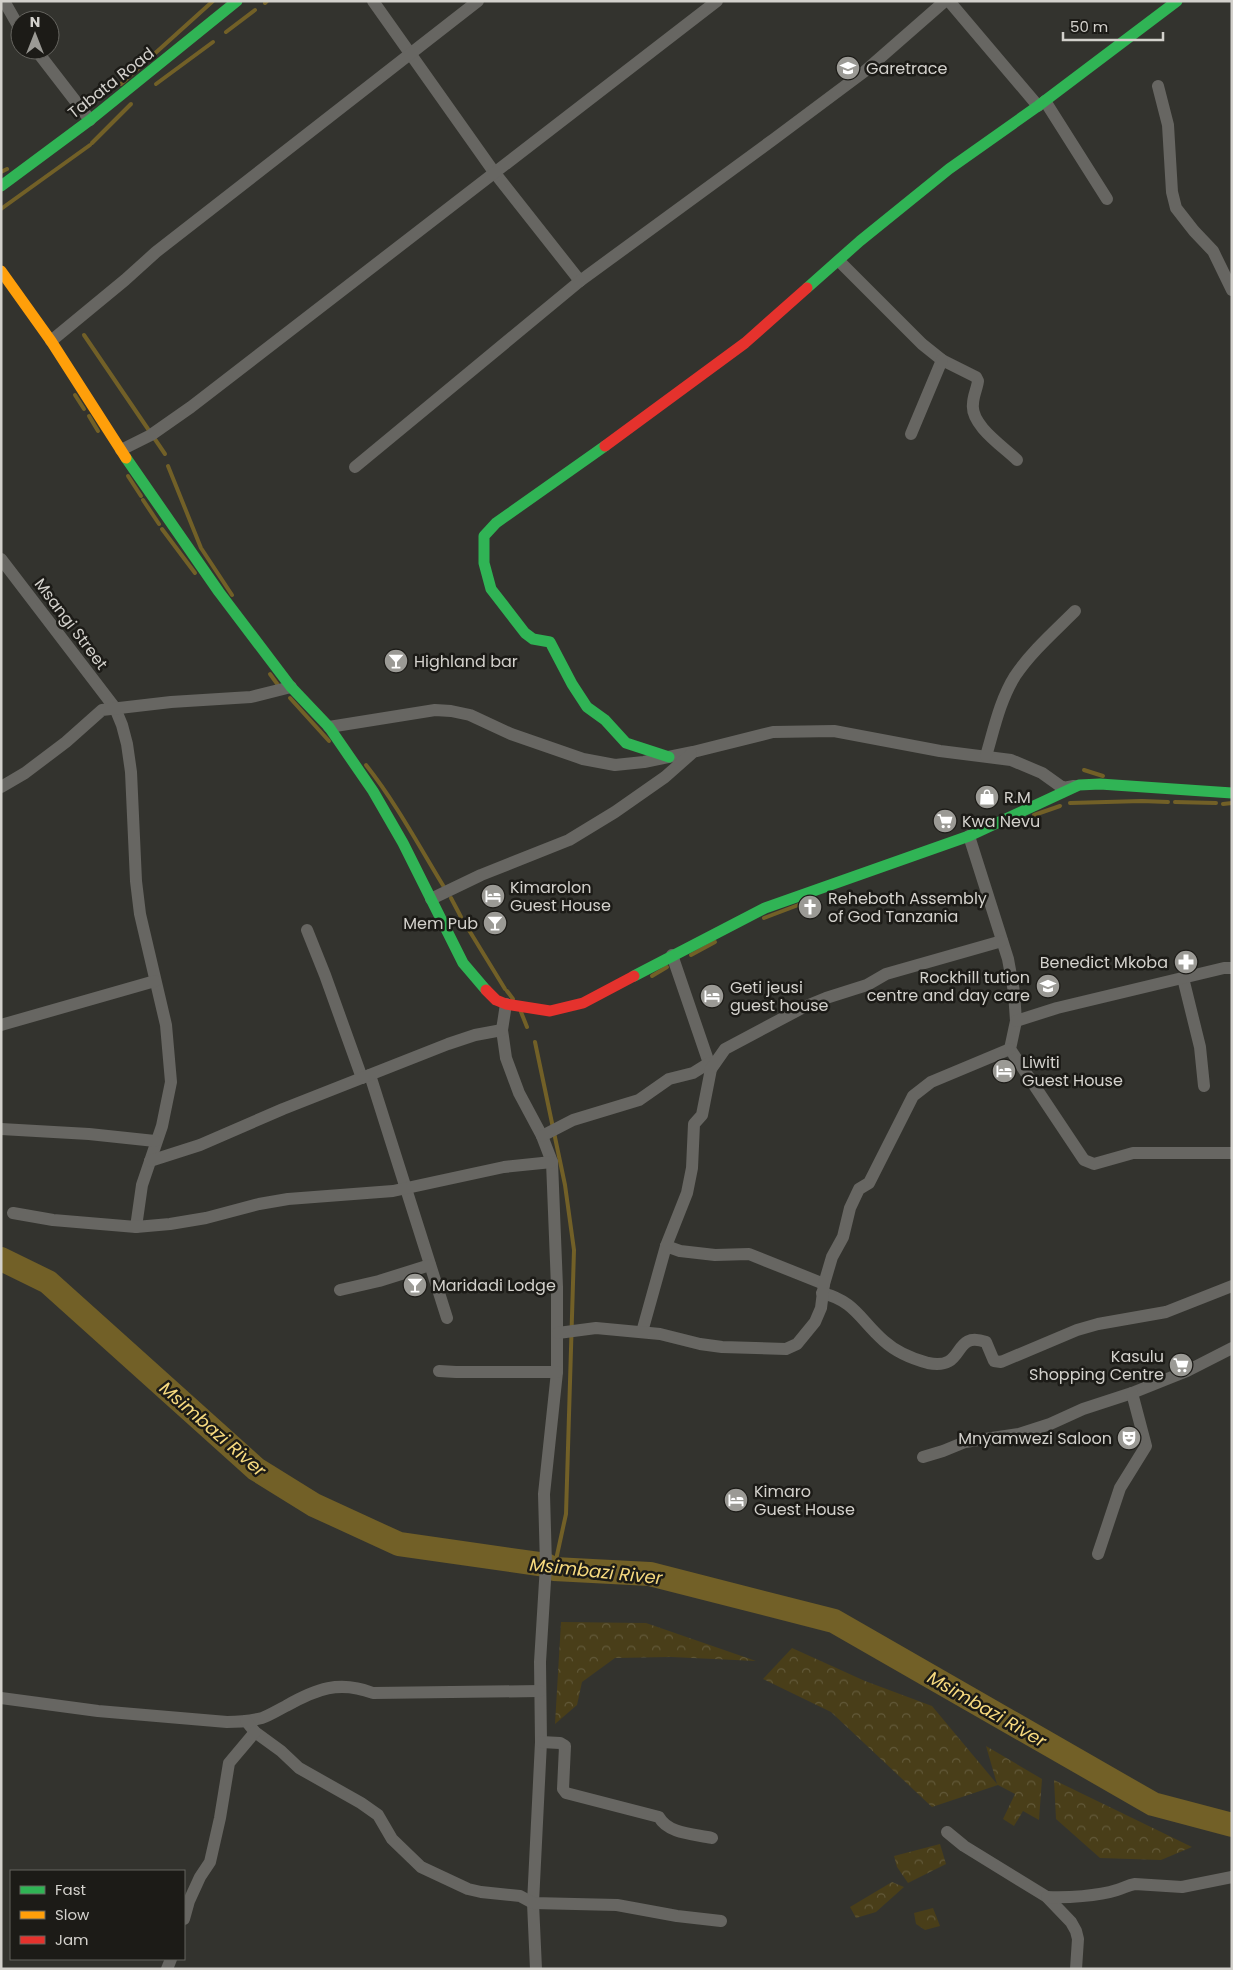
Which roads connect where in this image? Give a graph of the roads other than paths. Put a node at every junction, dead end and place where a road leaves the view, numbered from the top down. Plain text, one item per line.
1 (237, 1) edge
2 (373, 1) edge
3 (478, 1) edge
4 (717, 1) edge
5 (1177, 1) edge
6 (952, 3) edge
7 (410, 55) junction
8 (44, 60) edge
9 (1158, 86) dead end
10 (1041, 104) junction
11 (90, 120) junction
12 (494, 172) junction
13 (1, 186) edge
14 (1107, 199) dead end
15 (838, 261) junction
16 (1, 271) edge
17 (580, 281) junction
18 (1232, 290) edge
19 (51, 341) junction
20 (942, 360) junction
21 (912, 434) dead end
22 (121, 450) junction
23 (1018, 460) dead end
24 (355, 467) dead end
25 (1, 559) edge
26 (1075, 611) dead end
27 (291, 687) junction
28 (115, 708) junction
29 (329, 727) junction
30 (693, 752) junction
31 (986, 756) junction
32 (669, 758) junction
33 (1079, 785) junction
34 (1, 787) edge
35 (1232, 793) edge
36 (969, 836) junction
37 (432, 900) junction
38 (307, 930) dead end
39 (1002, 941) junction
40 (672, 955) junction
41 (1232, 968) edge
42 (1183, 978) junction
43 (155, 982) junction
44 (506, 1004) junction
45 (1016, 1021) junction
46 (1, 1025) edge
47 (502, 1030) junction
48 (1010, 1049) junction
49 (710, 1066) junction
50 (366, 1076) junction
51 (1204, 1086) dead end
52 (1, 1129) edge
53 (542, 1136) junction
54 (155, 1141) junction
55 (1232, 1153) edge
56 (150, 1160) junction
57 (552, 1162) junction
58 (406, 1189) junction
59 (13, 1213) dead end
60 (136, 1227) junction
61 (666, 1246) junction
62 (430, 1265) junction
63 (1232, 1286) edge
64 (823, 1289) junction
65 (340, 1290) dead end
66 (447, 1318) dead end
67 (558, 1332) junction
68 (642, 1332) junction
69 (1232, 1348) edge
70 (438, 1371) dead end
71 (557, 1372) junction
72 (1132, 1393) junction
73 (923, 1457) dead end
74 (1098, 1554) dead end
75 (540, 1691) junction
76 (1, 1698) edge
77 (246, 1721) junction
78 (255, 1732) junction
79 (541, 1742) junction
80 (947, 1832) dead end
81 (712, 1838) dead end
82 (1232, 1877) edge
83 (1047, 1897) junction
84 (534, 1903) junction
85 (185, 1916) edge
86 (721, 1921) dead end
87 (536, 1969) edge
88 (1076, 1969) edge

1 - 11 main road, Tabata Road
2 - 7 street
3 - 7 street
4 - 12 street
5 - 10 main road
6 - 10 street
6 - 17 street
7 - 12 street
7 - 19 street
8 - 11 street
9 - 18 street
10 - 14 street
10 - 15 main road
11 - 13 main road, Tabata Road
12 - 17 street
12 - 22 street
15 - 20 street
15 - 32 main road
16 - 19 main road
17 - 24 street
19 - 22 main road
20 - 21 street
20 - 23 street
22 - 27 main road
25 - 28 street, Msangi Street
26 - 31 street
27 - 28 street
27 - 29 main road
28 - 34 street
28 - 43 street, Msangi Street
29 - 32 street
29 - 37 main road
30 - 31 street
30 - 32 street
30 - 37 street
31 - 33 street
33 - 35 main road
33 - 36 main road
36 - 39 street
36 - 40 main road
37 - 44 main road
38 - 50 street
39 - 45 street
39 - 49 street
40 - 44 main road
40 - 49 street
41 - 42 street
42 - 45 street
42 - 51 street
43 - 46 street
43 - 54 street, Msangi Street
44 - 47 street
45 - 48 street
47 - 50 street
47 - 53 street
48 - 55 street
48 - 64 street
49 - 53 street
49 - 61 street
50 - 56 street
50 - 58 street
52 - 54 street
53 - 57 street
54 - 56 street, Msangi Street
56 - 60 street, Msangi Street
57 - 58 street
57 - 67 street
58 - 60 street
58 - 62 street
59 - 60 street
61 - 64 street
61 - 68 street
62 - 65 street
62 - 66 street
63 - 64 street
64 - 68 street
67 - 68 street
67 - 71 street
69 - 72 street
70 - 71 street
71 - 75 street
72 - 73 street
72 - 74 street
75 - 77 street
75 - 79 street
76 - 77 street
77 - 78 street
78 - 84 street
78 - 85 street
79 - 81 street
79 - 84 street
80 - 83 street
82 - 83 street
83 - 88 street
84 - 86 street
84 - 87 street

